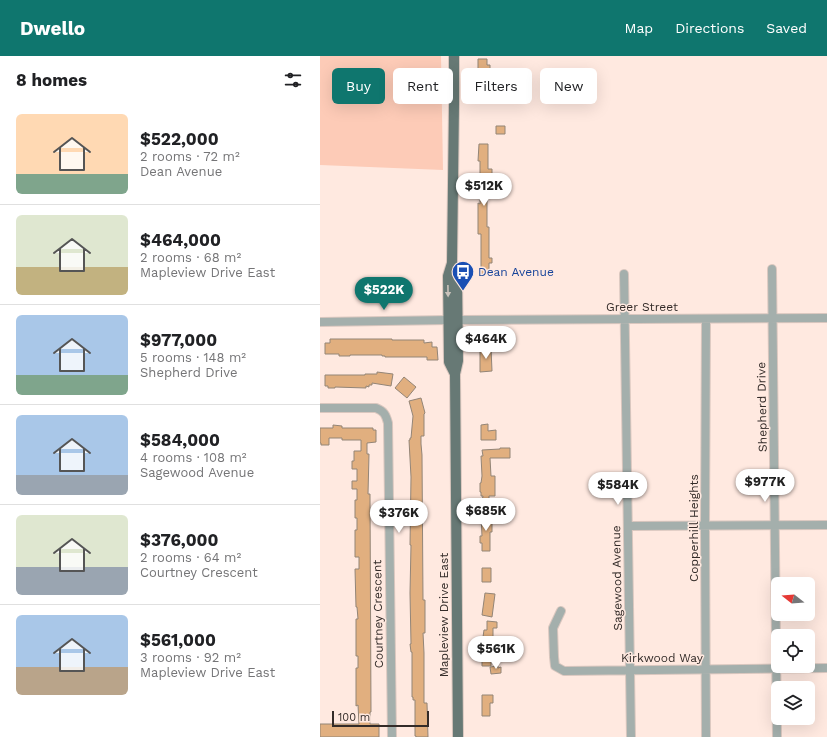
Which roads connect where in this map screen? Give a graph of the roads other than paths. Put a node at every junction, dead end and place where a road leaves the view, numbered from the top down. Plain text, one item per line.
1 (454, 56) edge
2 (772, 268) dead end
3 (624, 274) dead end
4 (827, 318) edge
5 (626, 319) junction
6 (706, 319) junction
7 (773, 319) junction
8 (453, 320) junction
9 (320, 322) edge
10 (320, 408) edge
11 (775, 525) junction
12 (827, 525) edge
13 (628, 526) junction
14 (705, 526) junction
15 (561, 611) dead end
16 (776, 629) edge
17 (815, 668) edge
18 (827, 668) edge
19 (771, 669) edge
20 (631, 670) junction
21 (705, 670) junction
22 (777, 673) edge
23 (392, 737) edge
24 (458, 737) edge
25 (631, 737) edge
26 (706, 737) edge
27 (777, 737) edge

1 - 8 main road, Mapleview Drive East
2 - 7 street, Shepherd Drive
3 - 5 street, Sagewood Avenue
4 - 7 street, Greer Street
5 - 6 street, Greer Street
5 - 8 street, Greer Street
5 - 13 street, Sagewood Avenue
6 - 7 street, Greer Street
6 - 14 street, Copperhill Heights
7 - 11 street, Shepherd Drive
8 - 9 street
8 - 24 main road, Mapleview Drive East
10 - 23 street, Courtney Crescent
11 - 12 street
11 - 14 street
11 - 16 street, Shepherd Drive
13 - 14 street
13 - 20 street, Sagewood Avenue
14 - 21 street, Copperhill Heights
15 - 20 street, Kirkwood Way
17 - 18 street, Kirkwood Way
19 - 21 street, Kirkwood Way
20 - 21 street, Kirkwood Way
20 - 25 street, Sagewood Avenue
21 - 26 street, Copperhill Heights
22 - 27 street, Shepherd Drive

